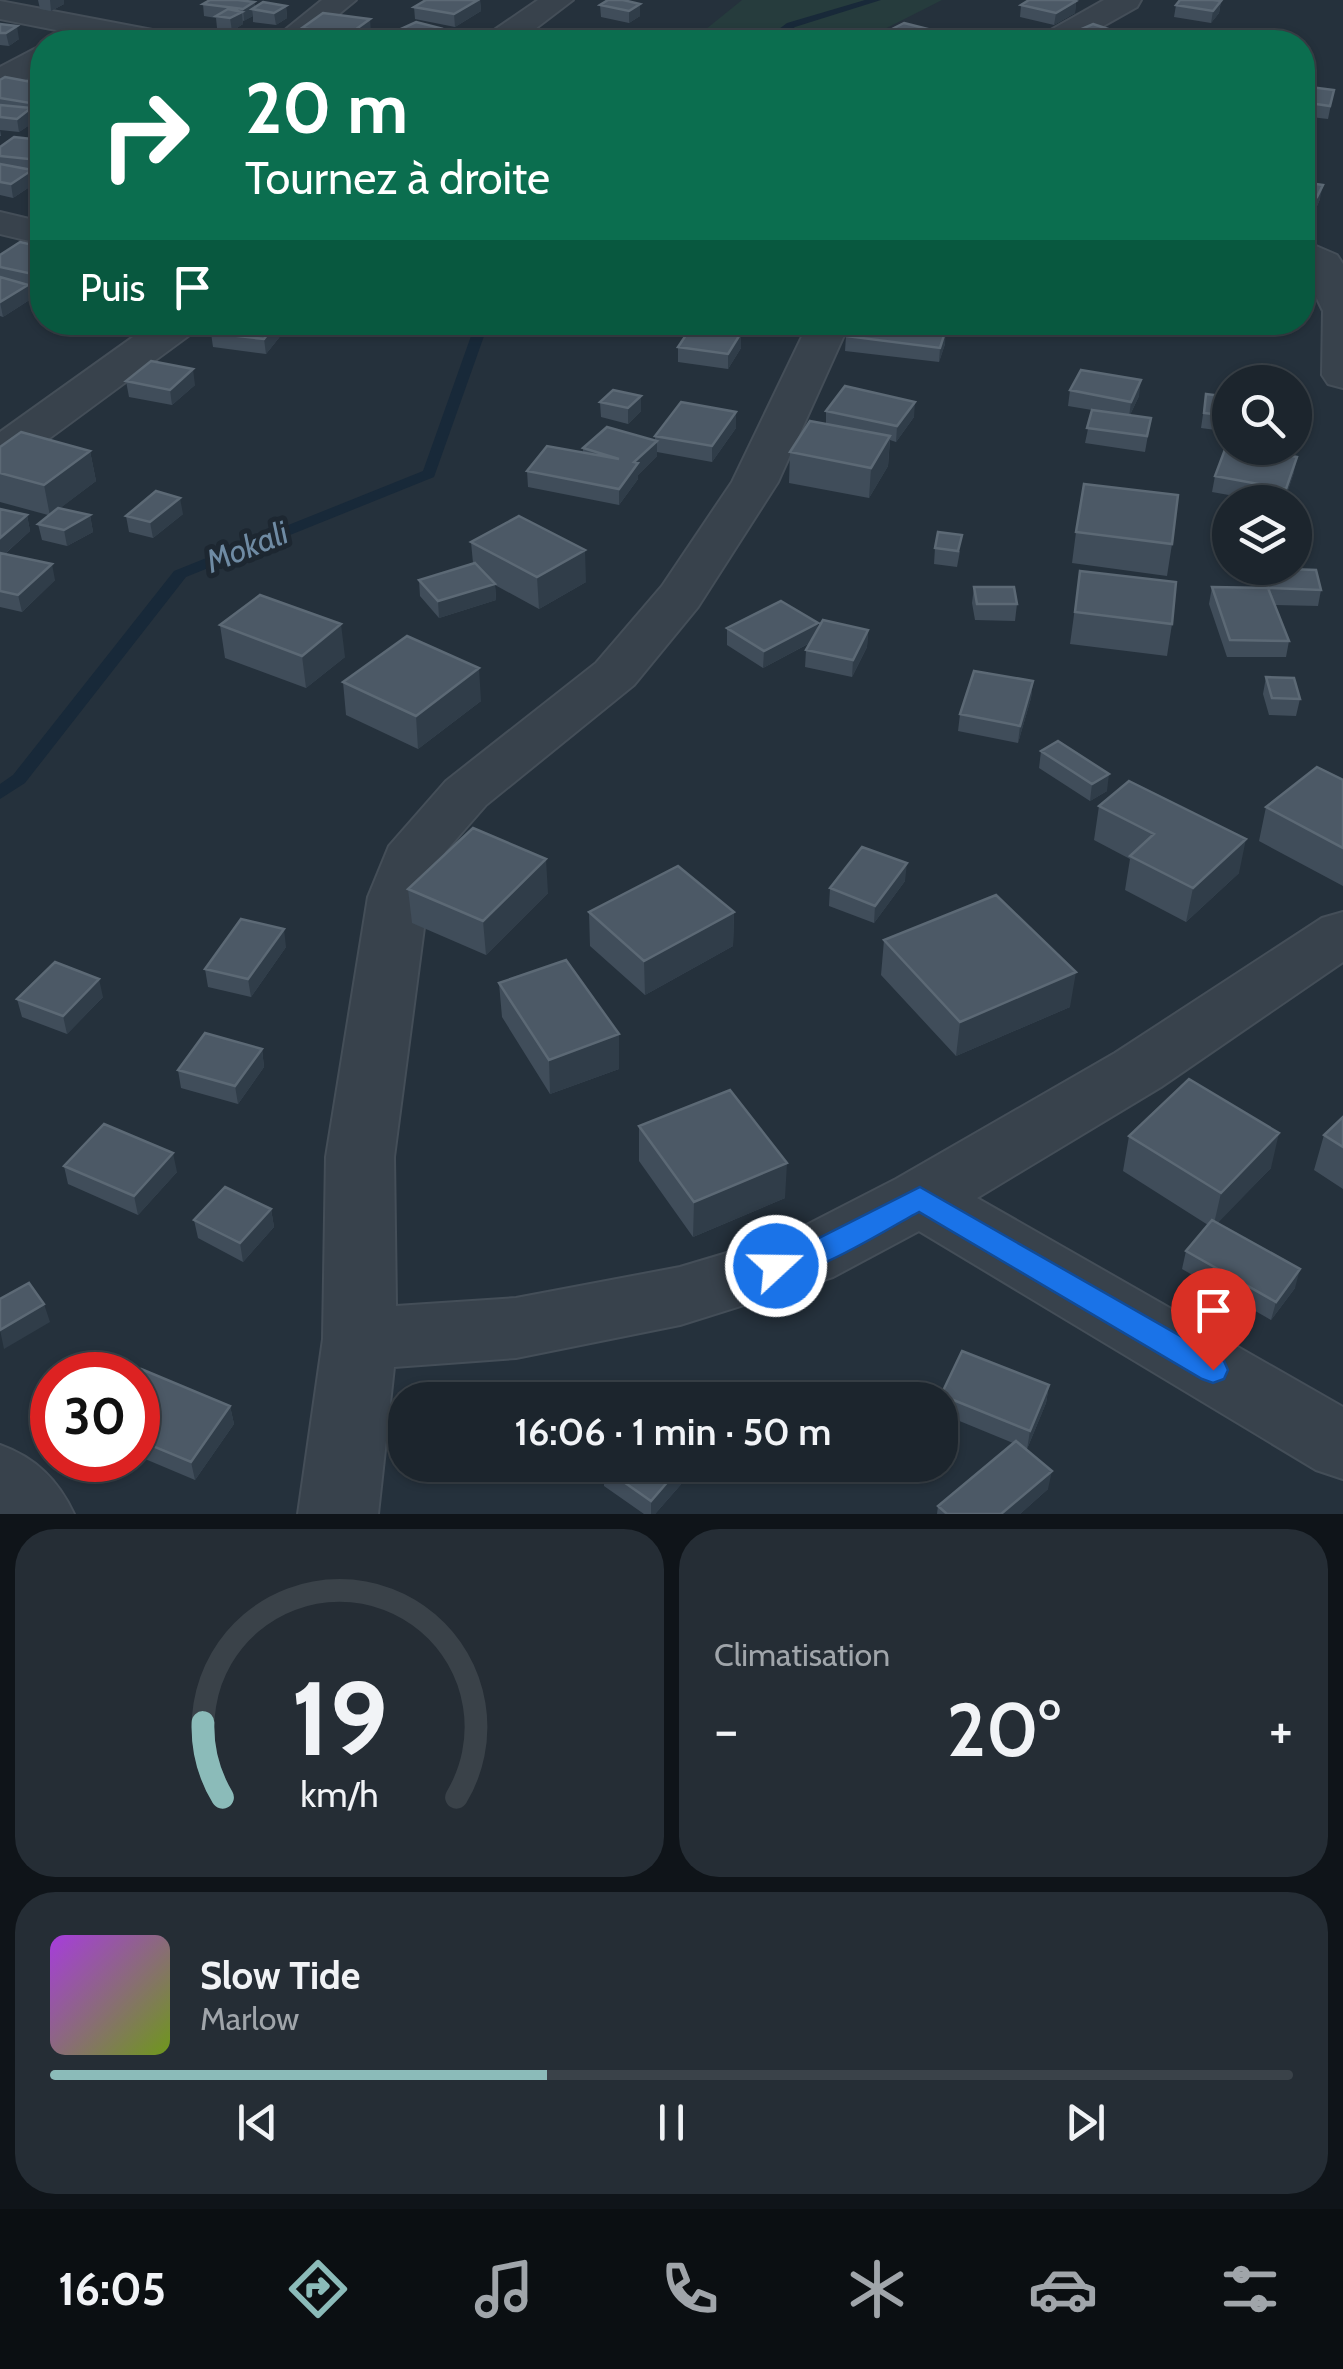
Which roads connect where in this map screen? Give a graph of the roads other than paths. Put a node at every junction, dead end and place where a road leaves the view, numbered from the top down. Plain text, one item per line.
1 (122, 0) edge
2 (341, 0) edge
3 (558, 0) edge
4 (1126, 0) edge
5 (0, 10) edge
6 (57, 30) edge
7 (78, 30) edge
8 (302, 30) edge
9 (515, 30) edge
10 (1074, 30) edge
11 (30, 63) edge
12 (0, 82) edge
13 (0, 223) edge
14 (30, 230) edge
15 (1315, 258) edge
16 (163, 335) edge
17 (824, 335) edge
18 (1343, 375) edge
19 (0, 453) edge
20 (1343, 933) edge
21 (920, 1198) junction
22 (360, 1339) junction
23 (1343, 1446) edge
24 (0, 1479) edge
25 (34, 1514) edge
26 (338, 1514) edge

1 - 7 street
2 - 8 street
3 - 9 street
4 - 10 street
5 - 6 street
11 - 12 street
13 - 14 street
15 - 18 street
16 - 19 street
17 - 22 street
20 - 21 street
21 - 22 street
21 - 23 street
22 - 26 street
24 - 25 street

